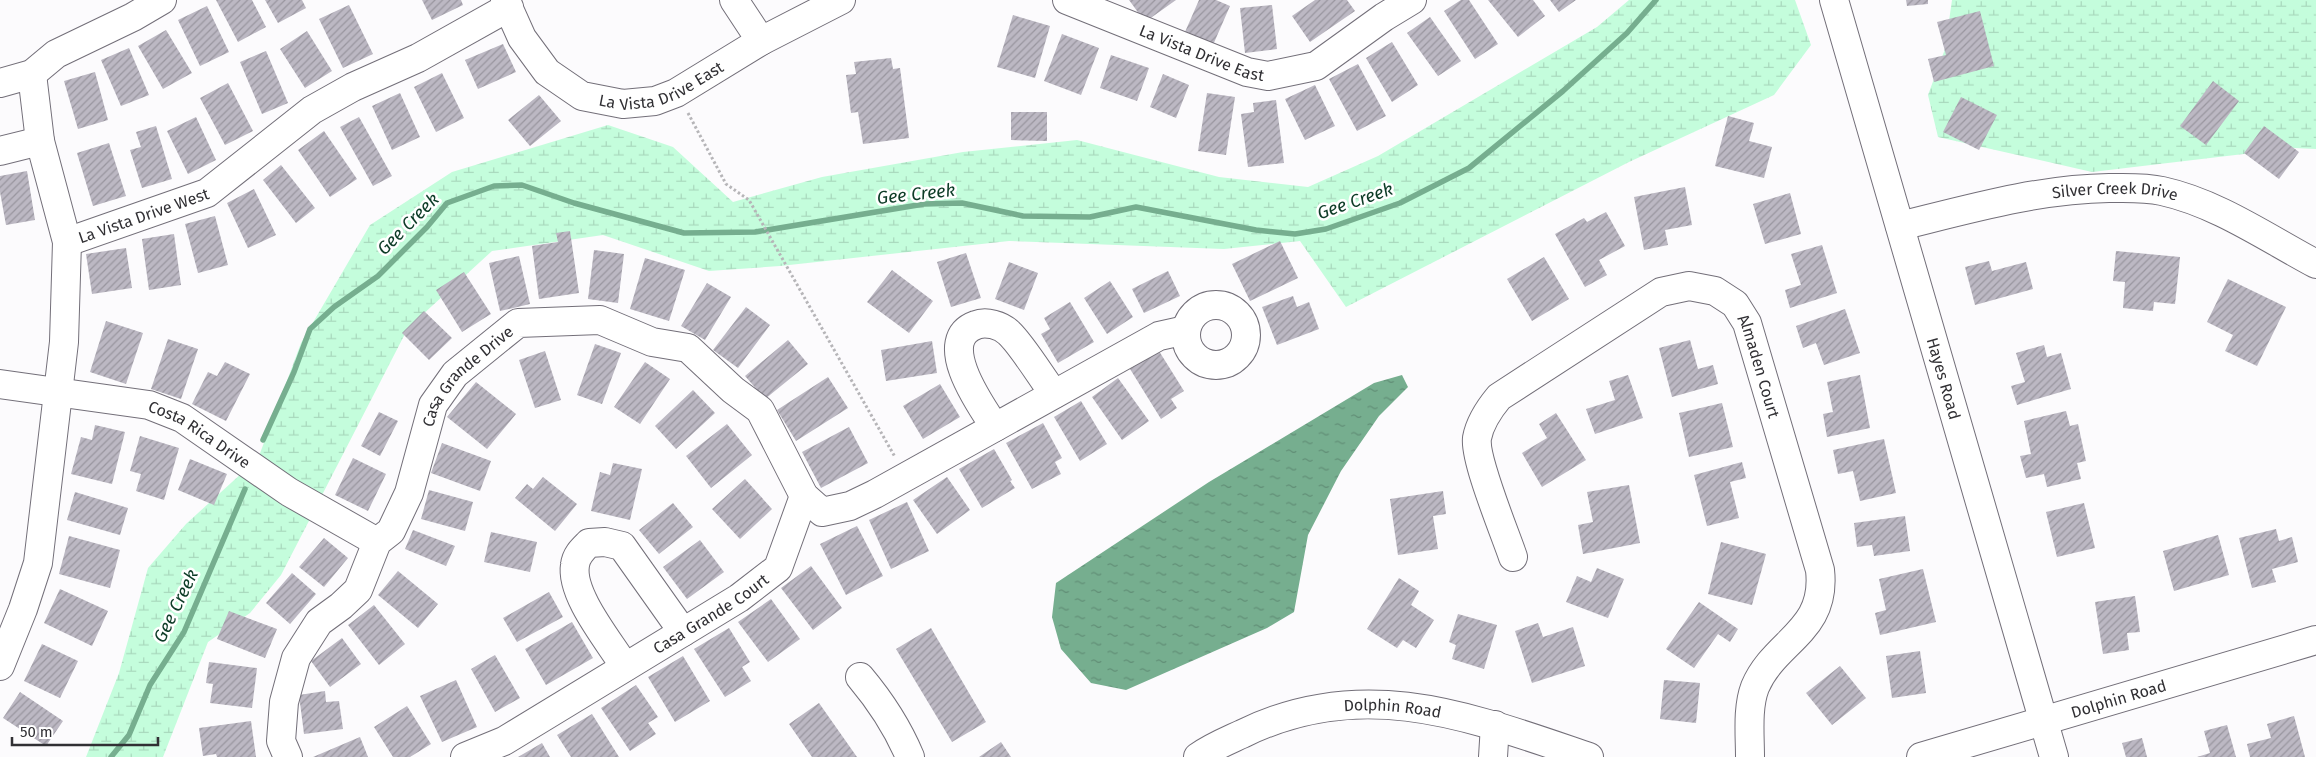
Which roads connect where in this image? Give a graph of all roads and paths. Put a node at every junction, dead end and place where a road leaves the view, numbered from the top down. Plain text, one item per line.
1 (162, 0) edge
2 (734, 0) edge
3 (841, 0) edge
4 (1066, 0) edge
5 (1412, 0) edge
6 (1834, 0) edge
7 (507, 3) edge
8 (1379, 8) edge
9 (761, 41) junction
10 (32, 74) junction
11 (0, 83) edge
12 (676, 93) junction
13 (40, 141) junction
14 (0, 151) edge
15 (1900, 226) junction
16 (67, 242) junction
17 (2316, 264) edge
18 (1186, 330) dead end
19 (0, 384) edge
20 (57, 392) junction
21 (1054, 394) junction
22 (995, 427) junction
23 (906, 477) junction
24 (804, 496) junction
25 (378, 542) junction
26 (1513, 557) dead end
27 (682, 632) junction
28 (2316, 640) edge
29 (0, 666) edge
30 (625, 667) junction
31 (860, 677) dead end
32 (2043, 720) junction
33 (1495, 725) junction
34 (288, 757) edge
35 (465, 757) edge
36 (910, 757) edge
37 (1198, 757) edge
38 (1493, 757) edge
39 (1590, 757) edge
40 (1750, 757) edge
41 (1921, 757) edge
42 (2054, 757) edge

1 - 10 street
2 - 9 street
3 - 9 street, La Vista Drive East
4 - 8 street, La Vista Drive East
5 - 8 street, La Vista Drive East
6 - 15 street, Hayes Road
7 - 12 street, La Vista Drive East
7 - 16 street, La Vista Drive West
9 - 12 street, La Vista Drive East
10 - 11 street
10 - 13 street
12 - 23 path
13 - 14 street
13 - 16 street
15 - 17 street, Silver Creek Drive
15 - 32 street, Hayes Road
16 - 20 street, La Vista Drive West
18 - 21 street
19 - 20 street, Costa Rica Drive
20 - 25 street, Costa Rica Drive
20 - 29 street, La Vista Drive West
21 - 22 street
21 - 22 street
22 - 23 street
23 - 24 street
24 - 25 street, Casa Grande Drive
24 - 27 street, Casa Grande Court
25 - 34 street, Casa Grande Drive
26 - 40 street, Almaden Court
27 - 30 street, Casa Grande Court
27 - 30 street
28 - 32 street, Dolphin Road
30 - 35 street, Casa Grande Court
31 - 36 street
32 - 41 street, Dolphin Road
32 - 42 street, Hayes Road
33 - 37 street, Dolphin Road
33 - 38 street
33 - 39 street, Dolphin Road

